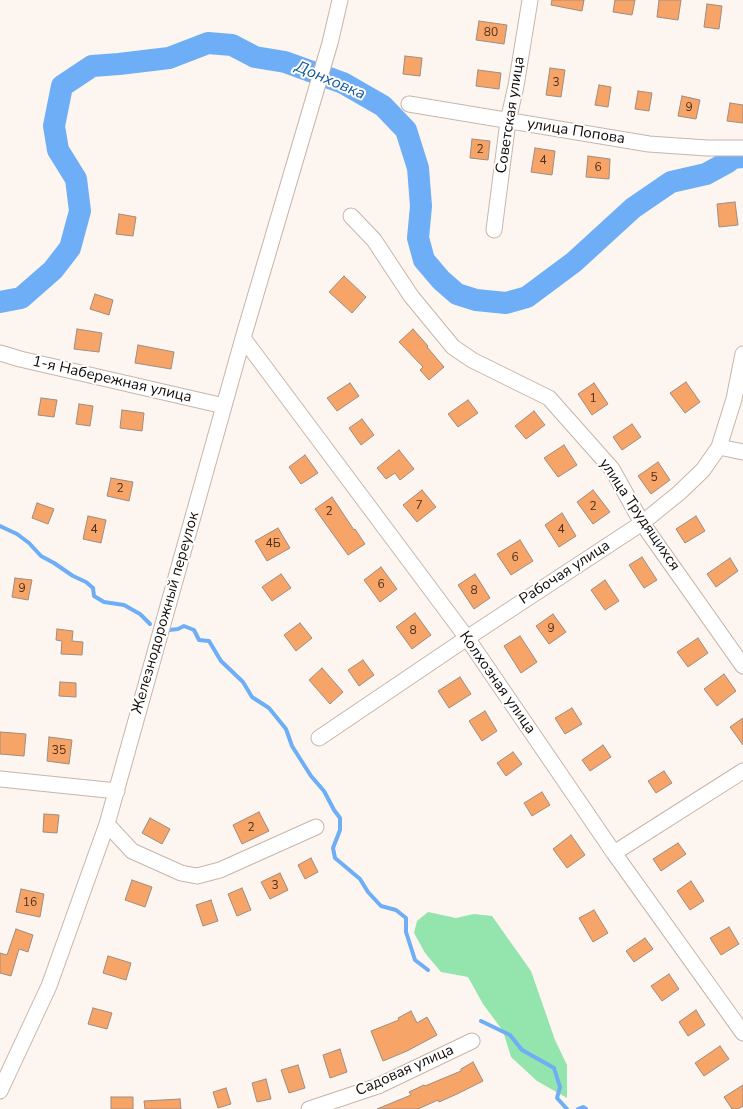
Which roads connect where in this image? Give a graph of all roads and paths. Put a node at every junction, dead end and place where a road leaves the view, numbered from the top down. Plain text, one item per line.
1 (340, 0) edge
2 (530, 0) edge
3 (409, 104) dead end
4 (508, 121) junction
5 (743, 148) edge
6 (350, 216) dead end
7 (494, 230) dead end
8 (243, 338) junction
9 (0, 353) edge
10 (743, 354) edge
11 (224, 406) junction
12 (719, 447) junction
13 (743, 452) edge
14 (642, 523) junction
15 (467, 638) junction
16 (743, 666) edge
17 (318, 738) dead end
18 (743, 770) edge
19 (0, 779) edge
20 (116, 792) junction
21 (107, 824) junction
22 (316, 827) dead end
23 (614, 853) junction
24 (743, 1033) edge
25 (472, 1041) dead end
26 (0, 1091) edge
27 (309, 1109) edge

1 - 8 street, Железнодорожный переулок
2 - 4 street, Советская улица
3 - 4 street, улица Попова
4 - 5 street, улица Попова
4 - 7 street, Советская улица
6 - 14 street, улица Трудящихся
8 - 11 street, Железнодорожный переулок
8 - 15 street, Колхозная улица
9 - 11 street, 1-я Набережная улица
10 - 12 street, Рабочая улица
11 - 20 street, Железнодорожный переулок
12 - 13 street
12 - 14 street, Рабочая улица
14 - 15 street, Рабочая улица
14 - 16 street, улица Трудящихся
15 - 17 street, Рабочая улица
15 - 23 street, Колхозная улица
18 - 23 street
19 - 20 street
20 - 21 street, Железнодорожный переулок
21 - 22 street
21 - 26 street, Железнодорожный переулок
23 - 24 street, Колхозная улица
25 - 27 street, Садовая улица

